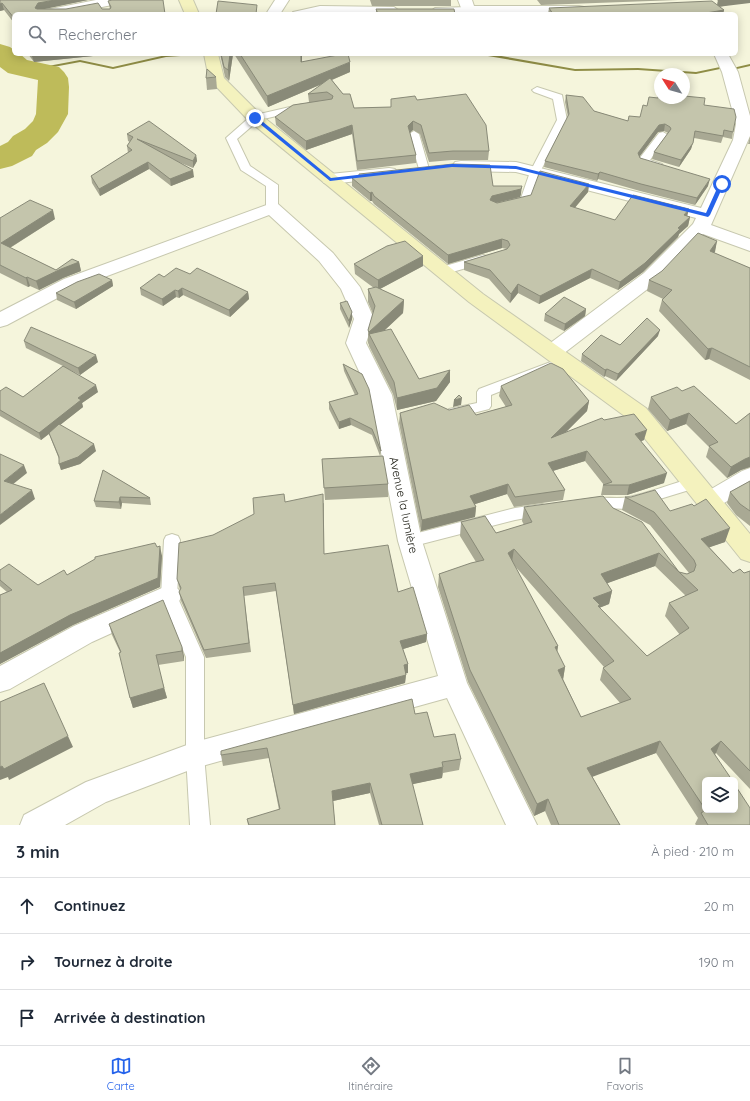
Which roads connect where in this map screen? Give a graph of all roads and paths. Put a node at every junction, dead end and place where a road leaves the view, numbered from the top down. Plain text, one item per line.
1 (117, 0) edge
2 (186, 0) edge
3 (282, 0) edge
4 (467, 5) edge
5 (104, 8) edge
6 (594, 9) edge
7 (400, 11) edge
8 (423, 11) edge
9 (65, 12) edge
10 (191, 12) edge
11 (274, 12) edge
12 (306, 12) edge
13 (212, 56) edge
14 (725, 63) edge
15 (537, 90) dead end
16 (314, 106) edge
17 (255, 118) junction
18 (414, 134) dead end
19 (662, 135) dead end
20 (436, 168) junction
21 (671, 170) edge
22 (535, 172) junction
23 (330, 179) junction
24 (504, 205) edge
25 (272, 208) junction
26 (704, 221) junction
27 (750, 245) edge
28 (494, 255) edge
29 (442, 271) junction
30 (0, 320) edge
31 (558, 357) junction
32 (442, 411) edge
33 (750, 477) edge
34 (694, 483) junction
35 (709, 501) junction
36 (605, 502) junction
37 (616, 516) edge
38 (172, 540) dead end
39 (410, 541) junction
40 (750, 552) edge
41 (169, 596) junction
42 (0, 680) edge
43 (454, 684) junction
44 (195, 755) junction
45 (35, 825) edge
46 (200, 825) edge
47 (522, 825) edge

1 - 5 street
2 - 10 street
3 - 11 street
4 - 6 street
4 - 8 lane
5 - 9 street
7 - 12 lane
13 - 17 street
14 - 26 street
15 - 22 lane
16 - 17 lane
17 - 23 street
17 - 25 lane
18 - 20 lane
19 - 21 lane
20 - 22 street
20 - 23 street
22 - 24 lane
22 - 26 street
23 - 29 street
25 - 30 street
25 - 39 street, Avenue la lumière
26 - 27 street
26 - 31 street
28 - 29 lane
29 - 31 street
31 - 32 lane
31 - 34 street
33 - 35 street
34 - 35 street
34 - 36 lane
35 - 40 street
36 - 37 lane
36 - 39 lane
38 - 41 lane
39 - 43 street, Avenue la lumière
41 - 42 street
41 - 44 lane
43 - 44 street
43 - 47 street, Avenue la lumière
44 - 45 street
44 - 46 lane

